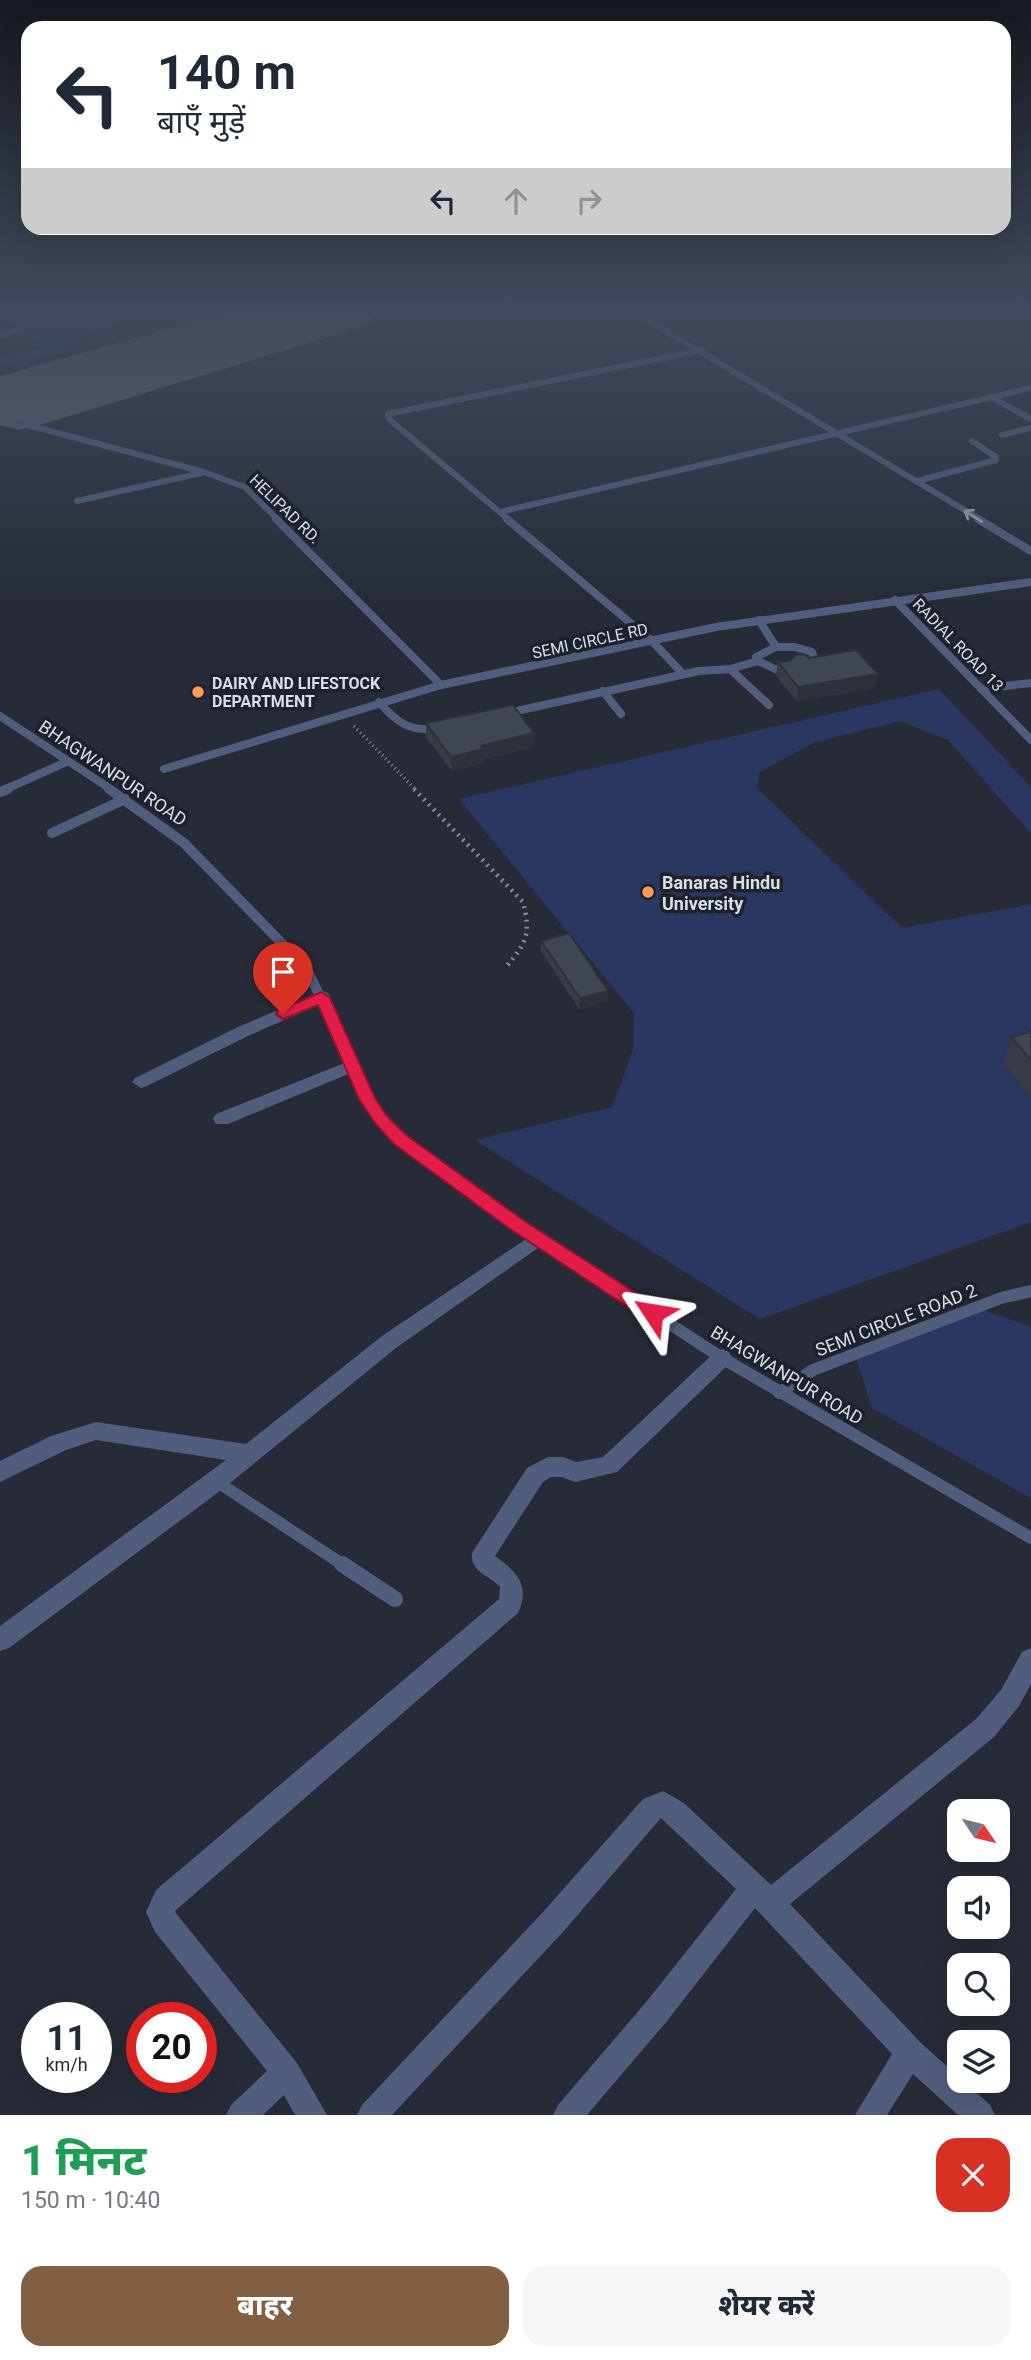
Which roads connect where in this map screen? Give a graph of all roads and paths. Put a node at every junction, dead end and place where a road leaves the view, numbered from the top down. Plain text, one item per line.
1 (429, 406) edge
2 (794, 406) edge
3 (953, 406) edge
4 (1007, 406) edge
5 (1031, 419) edge
6 (20, 423) dead end
7 (1031, 428) edge
8 (838, 432) junction
9 (1002, 435) dead end
10 (972, 441) dead end
11 (204, 472) junction
12 (917, 481) junction
13 (77, 501) dead end
14 (500, 512) junction
15 (1031, 551) edge
16 (1031, 582) edge
17 (895, 600) junction
18 (760, 620) junction
19 (653, 642) junction
20 (776, 647) junction
21 (758, 661) junction
22 (807, 664) edge
23 (730, 669) junction
24 (786, 669) edge
25 (683, 674) junction
26 (1031, 683) edge
27 (441, 685) junction
28 (981, 689) junction
29 (603, 691) junction
30 (379, 702) junction
31 (769, 705) dead end
32 (342, 713) junction
33 (621, 714) dead end
34 (0, 716) edge
35 (496, 716) edge
36 (456, 725) edge
37 (1031, 740) edge
38 (66, 762) junction
39 (164, 769) dead end
40 (0, 792) edge
41 (125, 799) junction
42 (52, 833) dead end
43 (506, 967) dead end
44 (322, 998) junction
45 (352, 1066) junction
46 (141, 1082) dead end
47 (222, 1119) dead end
48 (538, 1238) junction
49 (1031, 1291) edge
50 (722, 1358) junction
51 (779, 1393) junction
52 (250, 1454) junction
53 (0, 1472) edge
54 (216, 1481) junction
55 (1031, 1538) edge
56 (395, 1599) dead end
57 (0, 1640) edge
58 (1031, 1660) edge
59 (762, 1895) junction
60 (910, 2052) junction
61 (286, 2073) junction
62 (241, 2115) edge
63 (312, 2115) edge
64 (372, 2115) edge
65 (568, 2115) edge
66 (870, 2115) edge
67 (980, 2115) edge

1 - 14 lane
2 - 8 lane
3 - 8 lane
4 - 5 lane
6 - 11 lane, HELIPAD RD.
7 - 9 lane
8 - 12 lane
8 - 14 lane
10 - 12 lane
11 - 13 lane
11 - 27 lane, HELIPAD RD.
15 -> 12 lane
14 - 19 lane
16 - 17 lane, SEMI CIRCLE RD
17 - 18 lane, SEMI CIRCLE RD
17 - 28 lane, RADIAL ROAD 13
18 - 19 lane, SEMI CIRCLE RD
18 - 20 lane
19 - 25 lane
19 - 27 lane, SEMI CIRCLE RD
20 - 21 lane
20 - 22 lane
21 - 23 lane
21 - 24 lane
23 - 25 lane
23 - 31 lane
25 - 29 lane
26 - 28 lane
27 - 30 lane, SEMI CIRCLE RD
28 - 37 lane, RADIAL ROAD 13
29 - 33 lane
29 - 35 lane
30 - 32 lane, SEMI CIRCLE RD
30 - 36 lane
32 - 39 lane, SEMI CIRCLE RD
32 - 43 path
34 - 38 lane, BHAGWANPUR ROAD
38 - 40 lane
38 - 41 lane, BHAGWANPUR ROAD
41 - 42 lane
41 - 44 lane, BHAGWANPUR ROAD
44 - 45 lane, BHAGWANPUR ROAD
44 - 46 street
45 - 47 street
45 - 48 lane, BHAGWANPUR ROAD
48 - 50 lane, BHAGWANPUR ROAD
48 - 52 street
49 - 51 lane, SEMI CIRCLE ROAD 2
50 - 51 lane, BHAGWANPUR ROAD
50 - 61 street
51 - 55 lane, BHAGWANPUR ROAD
52 - 53 street
52 - 54 street
54 - 56 lane
54 - 57 street
58 - 59 street
59 - 60 street
59 - 64 street
59 - 65 street
60 - 66 street
60 - 67 street
61 - 62 street
61 - 63 street

